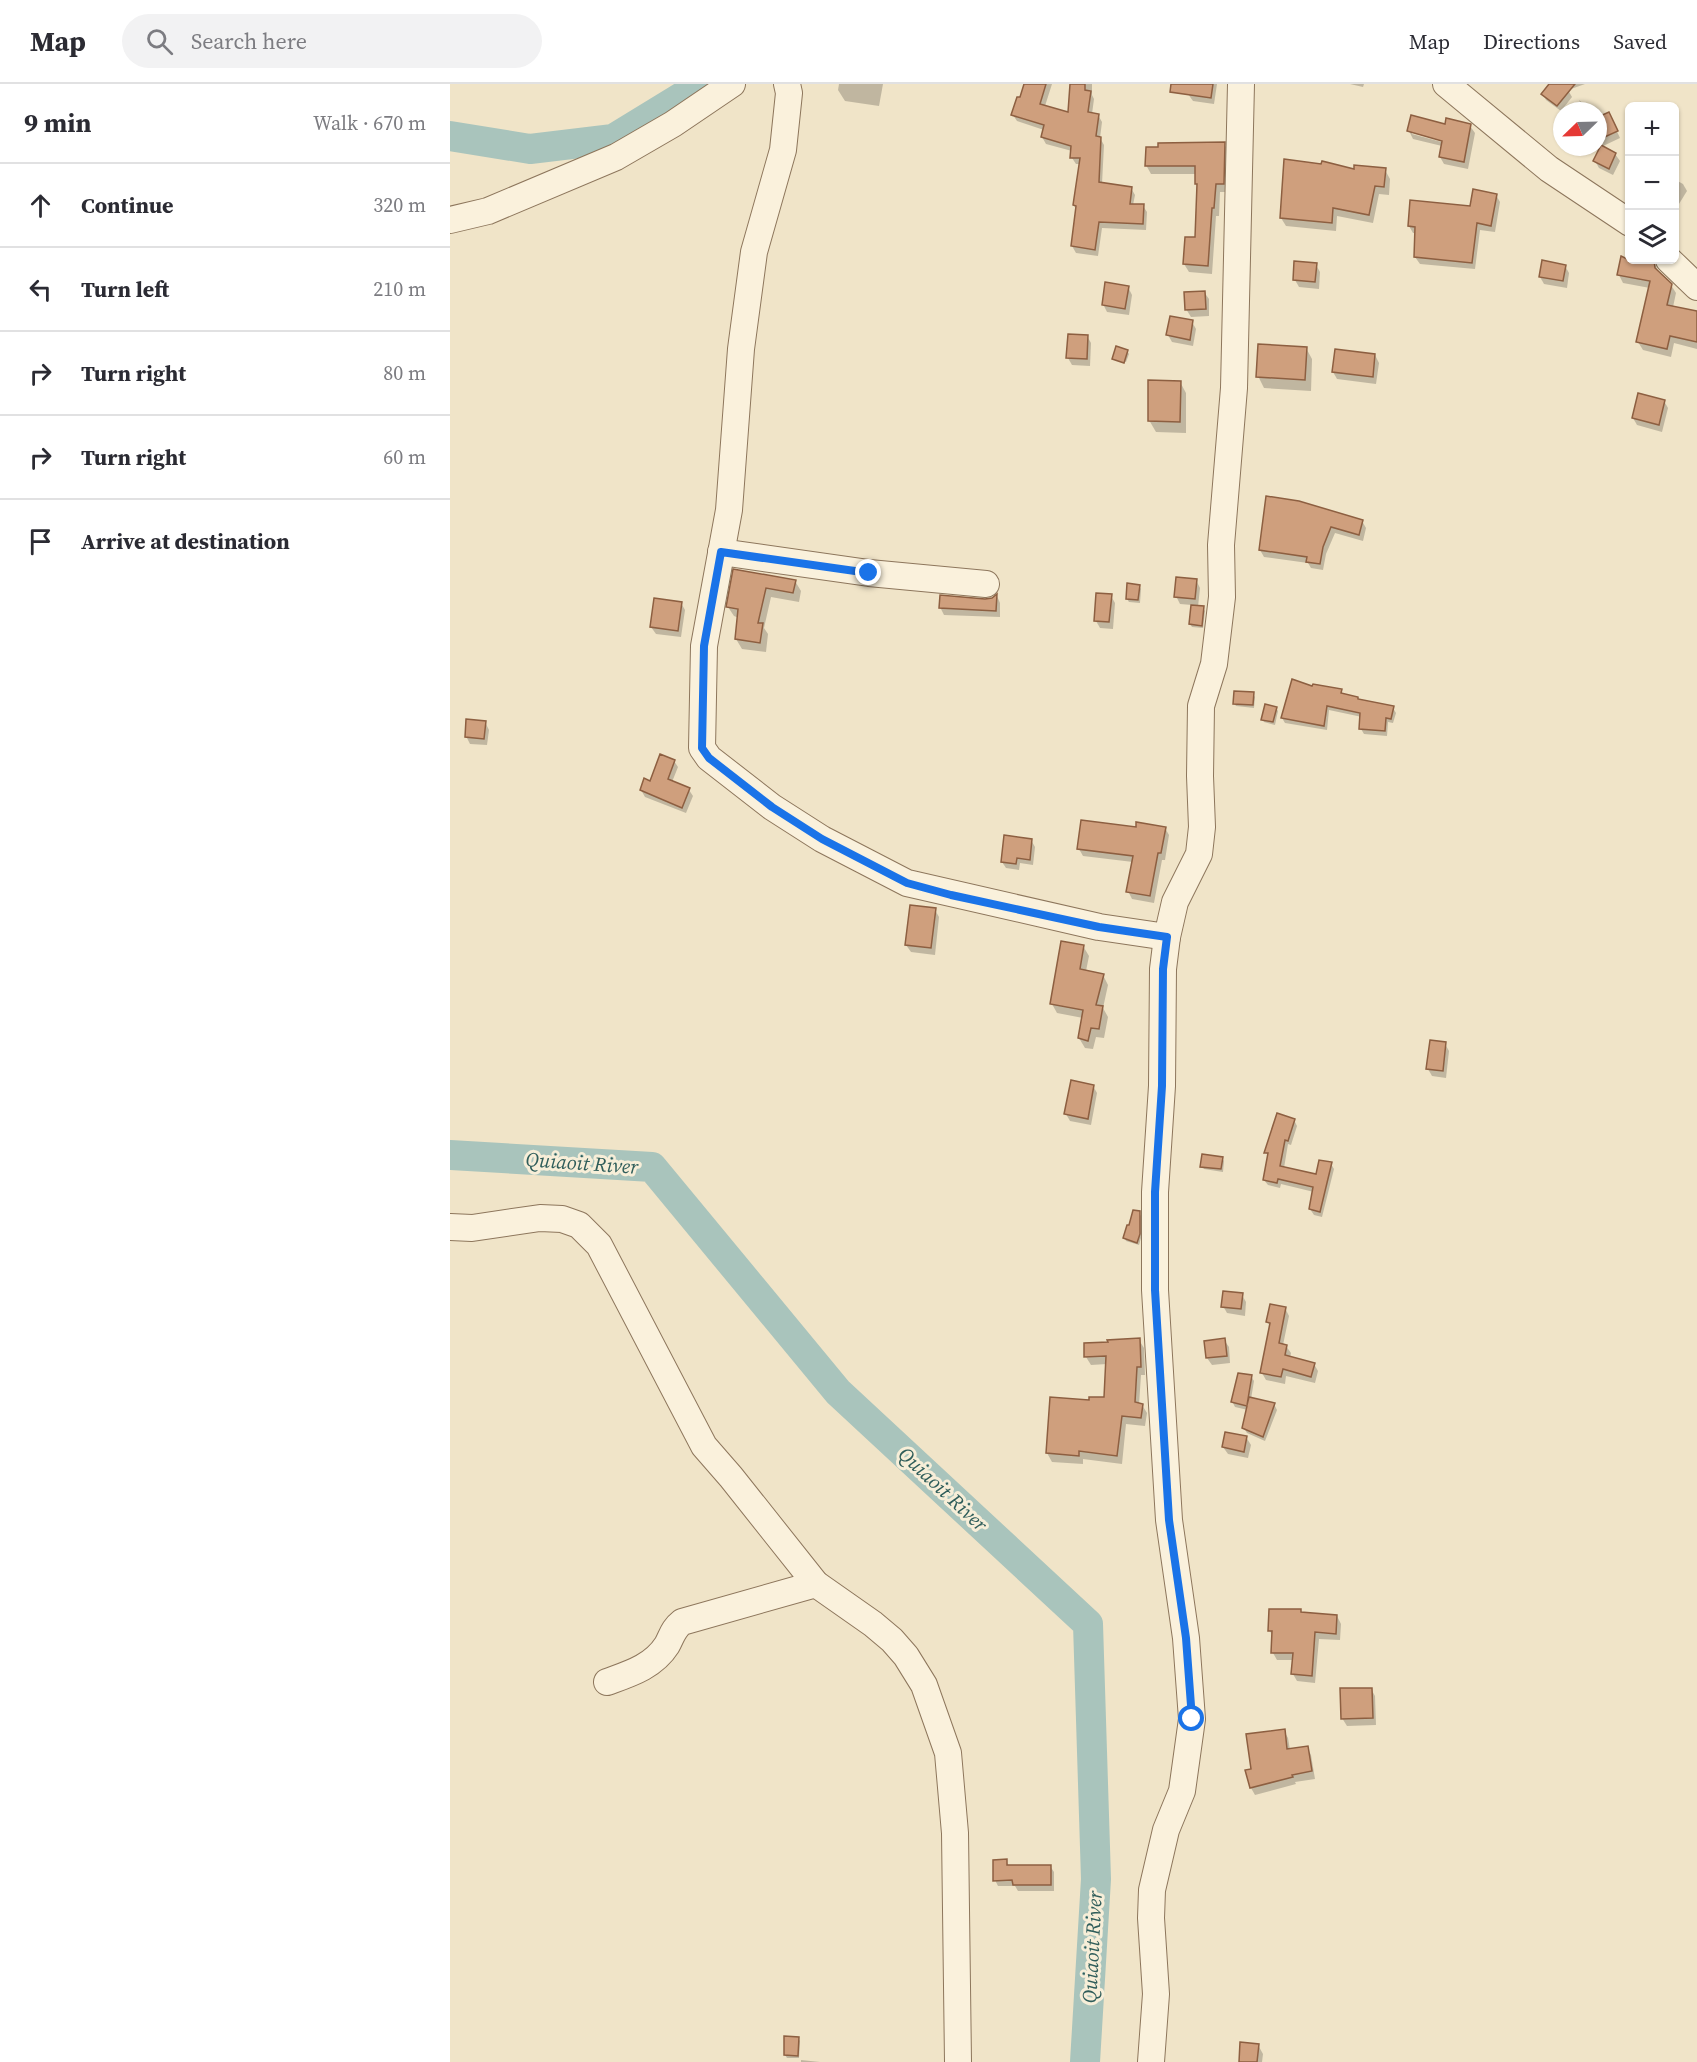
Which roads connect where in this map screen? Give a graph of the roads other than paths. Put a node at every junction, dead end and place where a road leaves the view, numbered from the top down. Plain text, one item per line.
1 (732, 84) edge
2 (787, 84) edge
3 (1241, 84) edge
4 (1446, 84) edge
5 (450, 220) edge
6 (1625, 220) edge
7 (1673, 264) edge
8 (1697, 287) edge
9 (721, 552) junction
10 (986, 584) dead end
11 (1167, 937) junction
12 (450, 1227) edge
13 (816, 1584) junction
14 (607, 1682) dead end
15 (958, 2062) edge
16 (1151, 2062) edge

1 - 5 street
2 - 9 street
3 - 11 street
4 - 6 street
7 - 8 street
9 - 10 street
9 - 11 street
11 - 16 street
12 - 13 street
13 - 14 street
13 - 15 street

